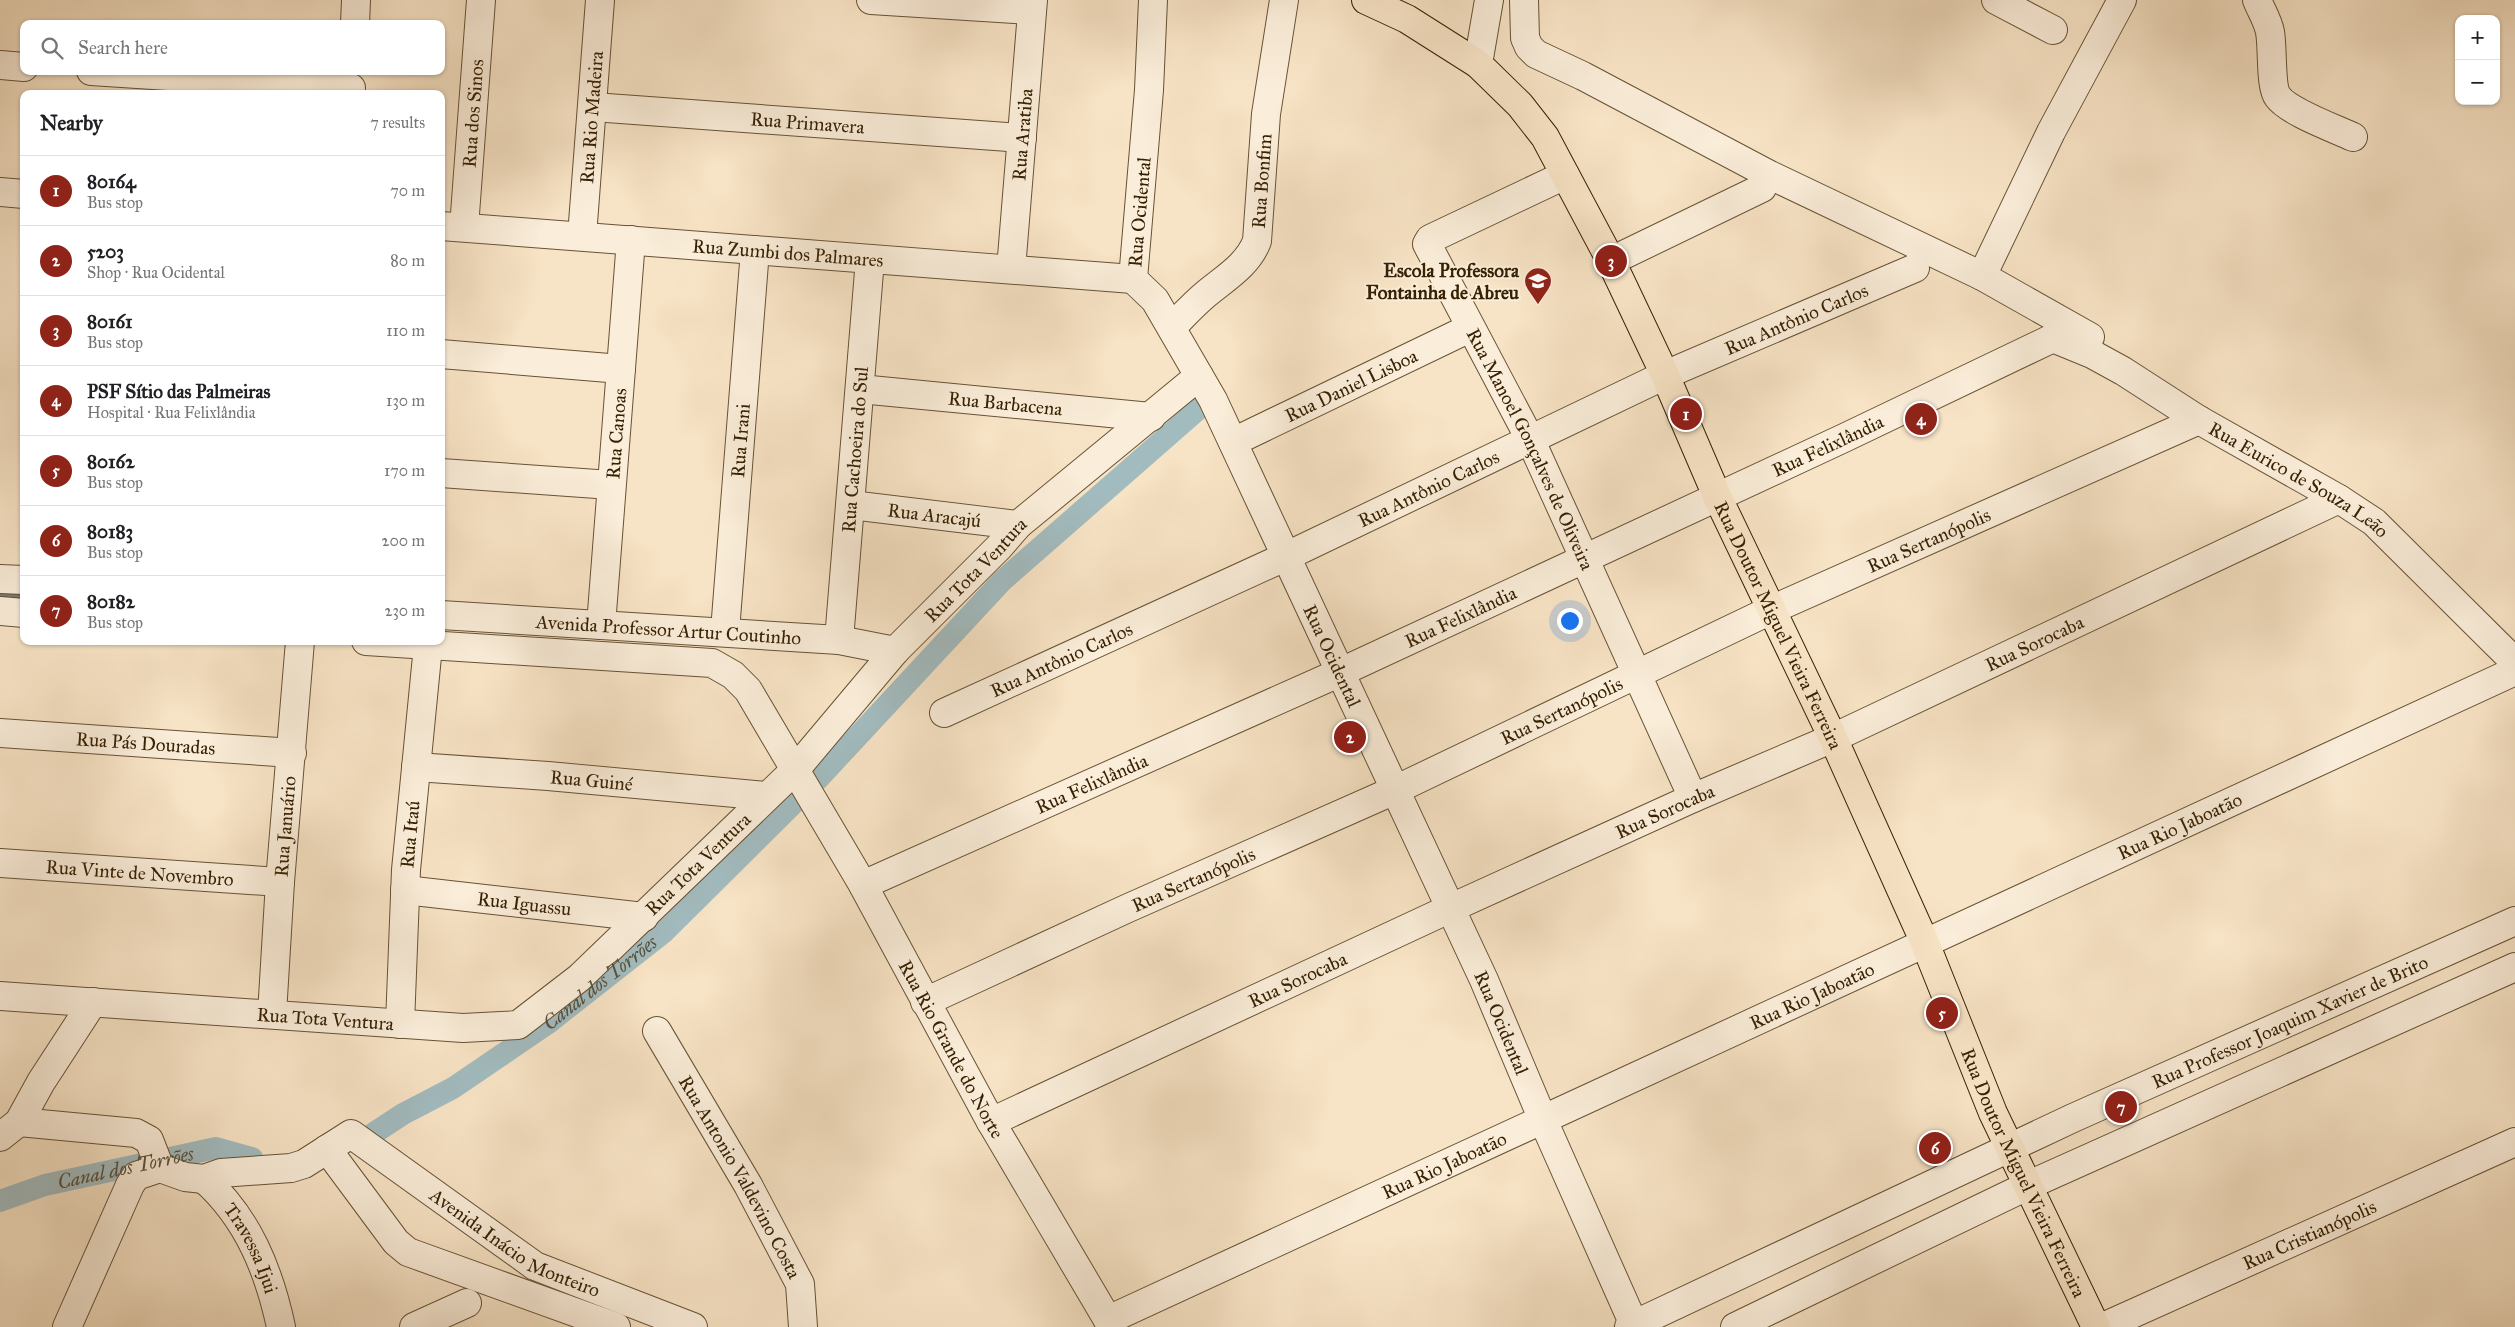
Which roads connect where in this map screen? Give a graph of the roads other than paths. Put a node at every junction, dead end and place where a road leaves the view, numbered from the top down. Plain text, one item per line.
1 (356, 0) edge
2 (481, 0) edge
3 (600, 0) edge
4 (870, 0) edge
5 (1153, 0) edge
6 (1284, 0) edge
7 (1366, 0) edge
8 (1489, 0) edge
9 (1524, 0) edge
10 (1996, 0) edge
11 (2122, 0) edge
12 (2257, 0) edge
13 (1033, 5) edge
14 (355, 20) edge
15 (2053, 30) dead end
16 (1478, 64) junction
17 (0, 65) edge
18 (20, 67) edge
19 (166, 75) edge
20 (352, 85) edge
21 (593, 107) junction
22 (2354, 136) dead end
23 (1022, 138) junction
24 (1565, 175) junction
25 (1762, 188) dead end
26 (0, 192) edge
27 (20, 194) edge
28 (452, 226) edge
29 (582, 236) junction
30 (630, 240) junction
31 (755, 250) junction
32 (870, 258) junction
33 (1611, 261) junction
34 (1915, 268) dead end
35 (1011, 269) junction
36 (1982, 276) junction
37 (1133, 279) junction
38 (1172, 327) junction
39 (1470, 328) junction
40 (2053, 338) joint
41 (445, 354) edge
42 (2129, 357) dead end
43 (621, 369) junction
44 (1665, 375) junction
45 (1200, 376) junction
46 (860, 389) junction
47 (1151, 417) junction
48 (2199, 420) junction
49 (1531, 440) junction
50 (1232, 442) junction
51 (445, 473) edge
52 (611, 485) junction
53 (1717, 496) junction
54 (2339, 499) junction
55 (851, 505) junction
56 (1018, 525) junction
57 (1287, 556) junction
58 (1583, 560) junction
59 (0, 579) edge
60 (20, 580) edge
61 (1770, 610) junction
62 (0, 611) edge
63 (20, 612) edge
64 (445, 615) edge
65 (601, 625) junction
66 (725, 631) junction
67 (839, 640) junction
68 (300, 645) edge
69 (416, 645) edge
70 (428, 646) junction
71 (894, 651) junction
72 (2515, 662) edge
73 (1340, 672) junction
74 (2515, 672) edge
75 (1638, 673) junction
76 (944, 712) dead end
77 (0, 733) edge
78 (1833, 738) junction
79 (292, 753) junction
80 (416, 766) junction
81 (795, 770) junction
82 (1395, 790) junction
83 (766, 796) junction
84 (1693, 798) junction
85 (0, 863) edge
86 (280, 882) junction
87 (863, 886) junction
88 (405, 890) junction
89 (1451, 908) junction
90 (644, 916) junction
91 (2515, 920) edge
92 (1925, 943) junction
93 (2515, 967) edge
94 (0, 996) edge
95 (93, 1002) junction
96 (925, 1002) junction
97 (272, 1014) junction
98 (400, 1024) junction
99 (657, 1031) dead end
100 (1543, 1120) junction
101 (991, 1122) junction
102 (5, 1131) edge
103 (2515, 1142) edge
104 (327, 1149) junction
105 (2010, 1149) junction
106 (156, 1157) junction
107 (204, 1179) junction
108 (2029, 1185) junction
109 (467, 1303) dead end
110 (1110, 1323) edge
111 (1633, 1326) edge
112 (67, 1327) edge
113 (281, 1327) edge
114 (414, 1327) edge
115 (616, 1327) edge
116 (693, 1327) edge
117 (803, 1327) edge
118 (1735, 1327) edge
119 (2096, 1327) edge
120 (2103, 1327) edge

1 - 14 street
2 - 28 street, Rua dos Sinos
3 - 21 street, Rua Rio Madeira
4 - 13 street
5 - 37 street, Rua Ocidental
6 - 38 street, Rua Bonfim
7 - 16 main road, Rua Doutor Miguel Vieira Ferreira
8 - 16 street
9 - 36 street
10 - 15 street
11 - 36 street
12 - 22 street
13 - 23 street, Rua Aratiba
16 - 24 main road, Rua Doutor Miguel Vieira Ferreira
17 - 18 street
19 - 20 street
21 - 23 street, Rua Primavera
21 - 29 street, Rua Rio Madeira
23 - 35 street, Rua Aratiba
24 - 33 main road, Rua Doutor Miguel Vieira Ferreira
24 - 39 street, Rua Manoel Gonçalves de Oliveira
25 - 33 street
26 - 27 street
28 - 29 street, Rua Zumbi dos Palmares
29 - 30 street, Rua Zumbi dos Palmares
30 - 31 street, Rua Zumbi dos Palmares
30 - 43 street, Rua Canoas
31 - 32 street, Rua Zumbi dos Palmares
31 - 66 street, Rua Irani
32 - 35 street, Rua Zumbi dos Palmares
32 - 46 street, Rua Cachoeira do Sul
33 - 44 main road, Rua Doutor Miguel Vieira Ferreira
34 - 44 street, Rua Antônio Carlos
35 - 37 street, Rua Zumbi dos Palmares
36 - 42 street
37 - 38 street, Rua Ocidental
38 - 45 street, Rua Ocidental
39 - 49 street, Rua Manoel Gonçalves de Oliveira
39 - 50 street, Rua Daniel Lisboa
40 - 48 street, Rua Eurico de Souza Leão
40 - 53 street, Rua Felixlândia
41 - 43 street
43 - 52 street, Rua Canoas
44 - 49 street, Rua Antônio Carlos
44 - 53 main road, Rua Doutor Miguel Vieira Ferreira
45 - 47 street, Rua Tota Ventura
45 - 50 street, Rua Ocidental
46 - 47 street, Rua Barbacena
46 - 55 street, Rua Cachoeira do Sul
47 - 56 street, Rua Tota Ventura
48 - 54 street, Rua Eurico de Souza Leão
48 - 61 street, Rua Sertanópolis
49 - 57 street, Rua Antônio Carlos
49 - 58 street, Rua Manoel Gonçalves de Oliveira
50 - 57 street, Rua Ocidental
51 - 52 street
52 - 65 street, Rua Canoas
53 - 58 street, Rua Felixlândia
53 - 61 main road, Rua Doutor Miguel Vieira Ferreira
54 - 72 street, Rua Eurico de Souza Leão
54 - 78 street, Rua Sorocaba
55 - 56 street, Rua Aracajú
55 - 67 street, Rua Cachoeira do Sul
56 - 71 street, Rua Tota Ventura
57 - 73 street, Rua Ocidental
57 - 76 street, Rua Antônio Carlos
58 - 73 street, Rua Felixlândia
58 - 75 street, Rua Manoel Gonçalves de Oliveira
59 - 60 street
61 - 75 street, Rua Sertanópolis
61 - 78 main road, Rua Doutor Miguel Vieira Ferreira
62 - 63 street
64 - 65 street, Avenida Professor Artur Coutinho
65 - 66 street, Avenida Professor Artur Coutinho
66 - 67 street, Avenida Professor Artur Coutinho
67 - 71 street, Avenida Professor Artur Coutinho
68 - 79 street, Rua Januário
69 - 70 street, Avenida Professor Artur Coutinho
70 - 80 street, Rua Itaú
70 - 81 street, Avenida Professor Artur Coutinho
71 - 81 street, Rua Tota Ventura
73 - 82 street, Rua Ocidental
73 - 87 street, Rua Felixlândia
74 - 92 street, Rua Rio Jaboatão
75 - 82 street, Rua Sertanópolis
75 - 84 street, Rua Manoel Gonçalves de Oliveira
77 - 79 street, Rua Pás Douradas
78 - 84 street, Rua Sorocaba
78 - 92 main road, Rua Doutor Miguel Vieira Ferreira
79 - 86 street, Rua Januário
80 - 83 street, Rua Guiné
80 - 88 street, Rua Itaú
81 - 83 street, Rua Tota Ventura
81 - 87 street, Rua Rio Grande do Norte
82 - 89 street, Rua Ocidental
82 - 96 street, Rua Sertanópolis
83 - 90 street, Rua Tota Ventura
84 - 89 street, Rua Sorocaba
85 - 86 street, Rua Vinte de Novembro
86 - 97 street, Rua Januário
87 - 96 street, Rua Rio Grande do Norte
88 - 90 street, Rua Iguassu
88 - 98 street, Rua Itaú
89 - 100 street, Rua Ocidental
89 - 101 street, Rua Sorocaba
90 - 98 street, Rua Tota Ventura
91 - 105 street, Rua Professor Joaquim Xavier de Brito
92 - 100 street, Rua Rio Jaboatão
92 - 105 main road, Rua Doutor Miguel Vieira Ferreira
93 - 108 street
94 - 95 street, Rua Tota Ventura
95 - 97 street, Rua Tota Ventura
95 - 102 street
96 - 101 street, Rua Rio Grande do Norte
97 - 98 street, Rua Tota Ventura
99 - 117 street, Rua Antonio Valdevino Costa
100 - 110 street, Rua Rio Jaboatão
100 - 111 street, Rua Ocidental
101 - 110 street, Rua Rio Grande do Norte
102 - 106 street
103 - 120 street, Rua Cristianópolis
104 - 107 street
104 - 115 street, Avenida Inácio Monteiro
104 - 116 street, Avenida Inácio Monteiro
105 - 108 main road, Rua Doutor Miguel Vieira Ferreira
105 - 111 street, Rua Professor Joaquim Xavier de Brito
106 - 107 street
106 - 112 street
107 - 113 street, Travessa Ijui
108 - 118 street
108 - 119 main road, Rua Doutor Miguel Vieira Ferreira
109 - 114 street

